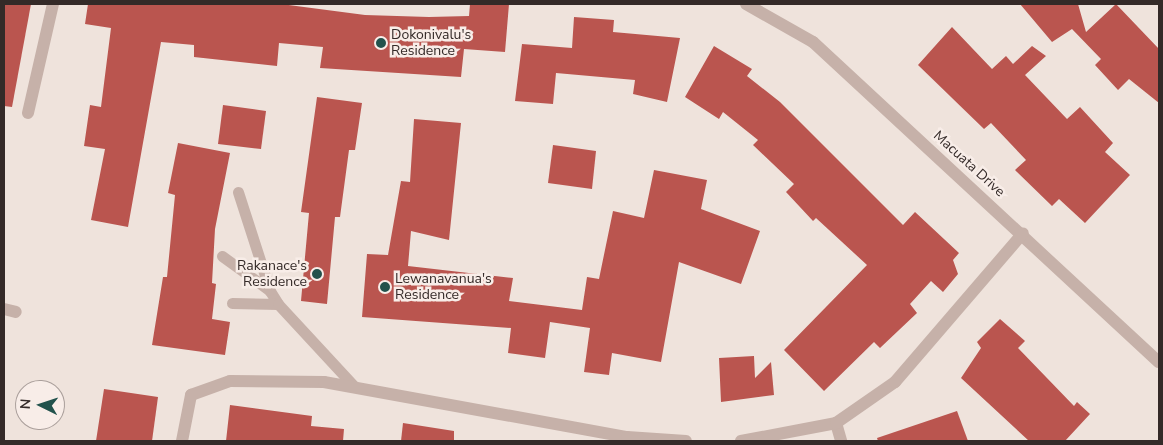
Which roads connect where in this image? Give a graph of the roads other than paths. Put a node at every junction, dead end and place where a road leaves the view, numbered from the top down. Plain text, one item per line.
1 (52, 4) edge
2 (746, 4) edge
3 (766, 7) edge
4 (28, 113) dead end
5 (238, 192) dead end
6 (1023, 233) junction
7 (222, 256) dead end
8 (270, 290) junction
9 (232, 303) dead end
10 (278, 304) junction
11 (1159, 362) edge
12 (354, 386) junction
13 (836, 423) junction
14 (182, 441) edge
15 (686, 441) edge
16 (742, 441) edge
17 (841, 441) edge

1 - 4 street
2 - 3 street, Macuata Drive
3 - 6 street, Macuata Drive
5 - 8 lane
6 - 11 street, Macuata Drive
6 - 13 street
7 - 8 lane
8 - 10 lane
9 - 10 lane
10 - 12 lane
12 - 14 street
12 - 15 street
13 - 16 street
13 - 17 street

